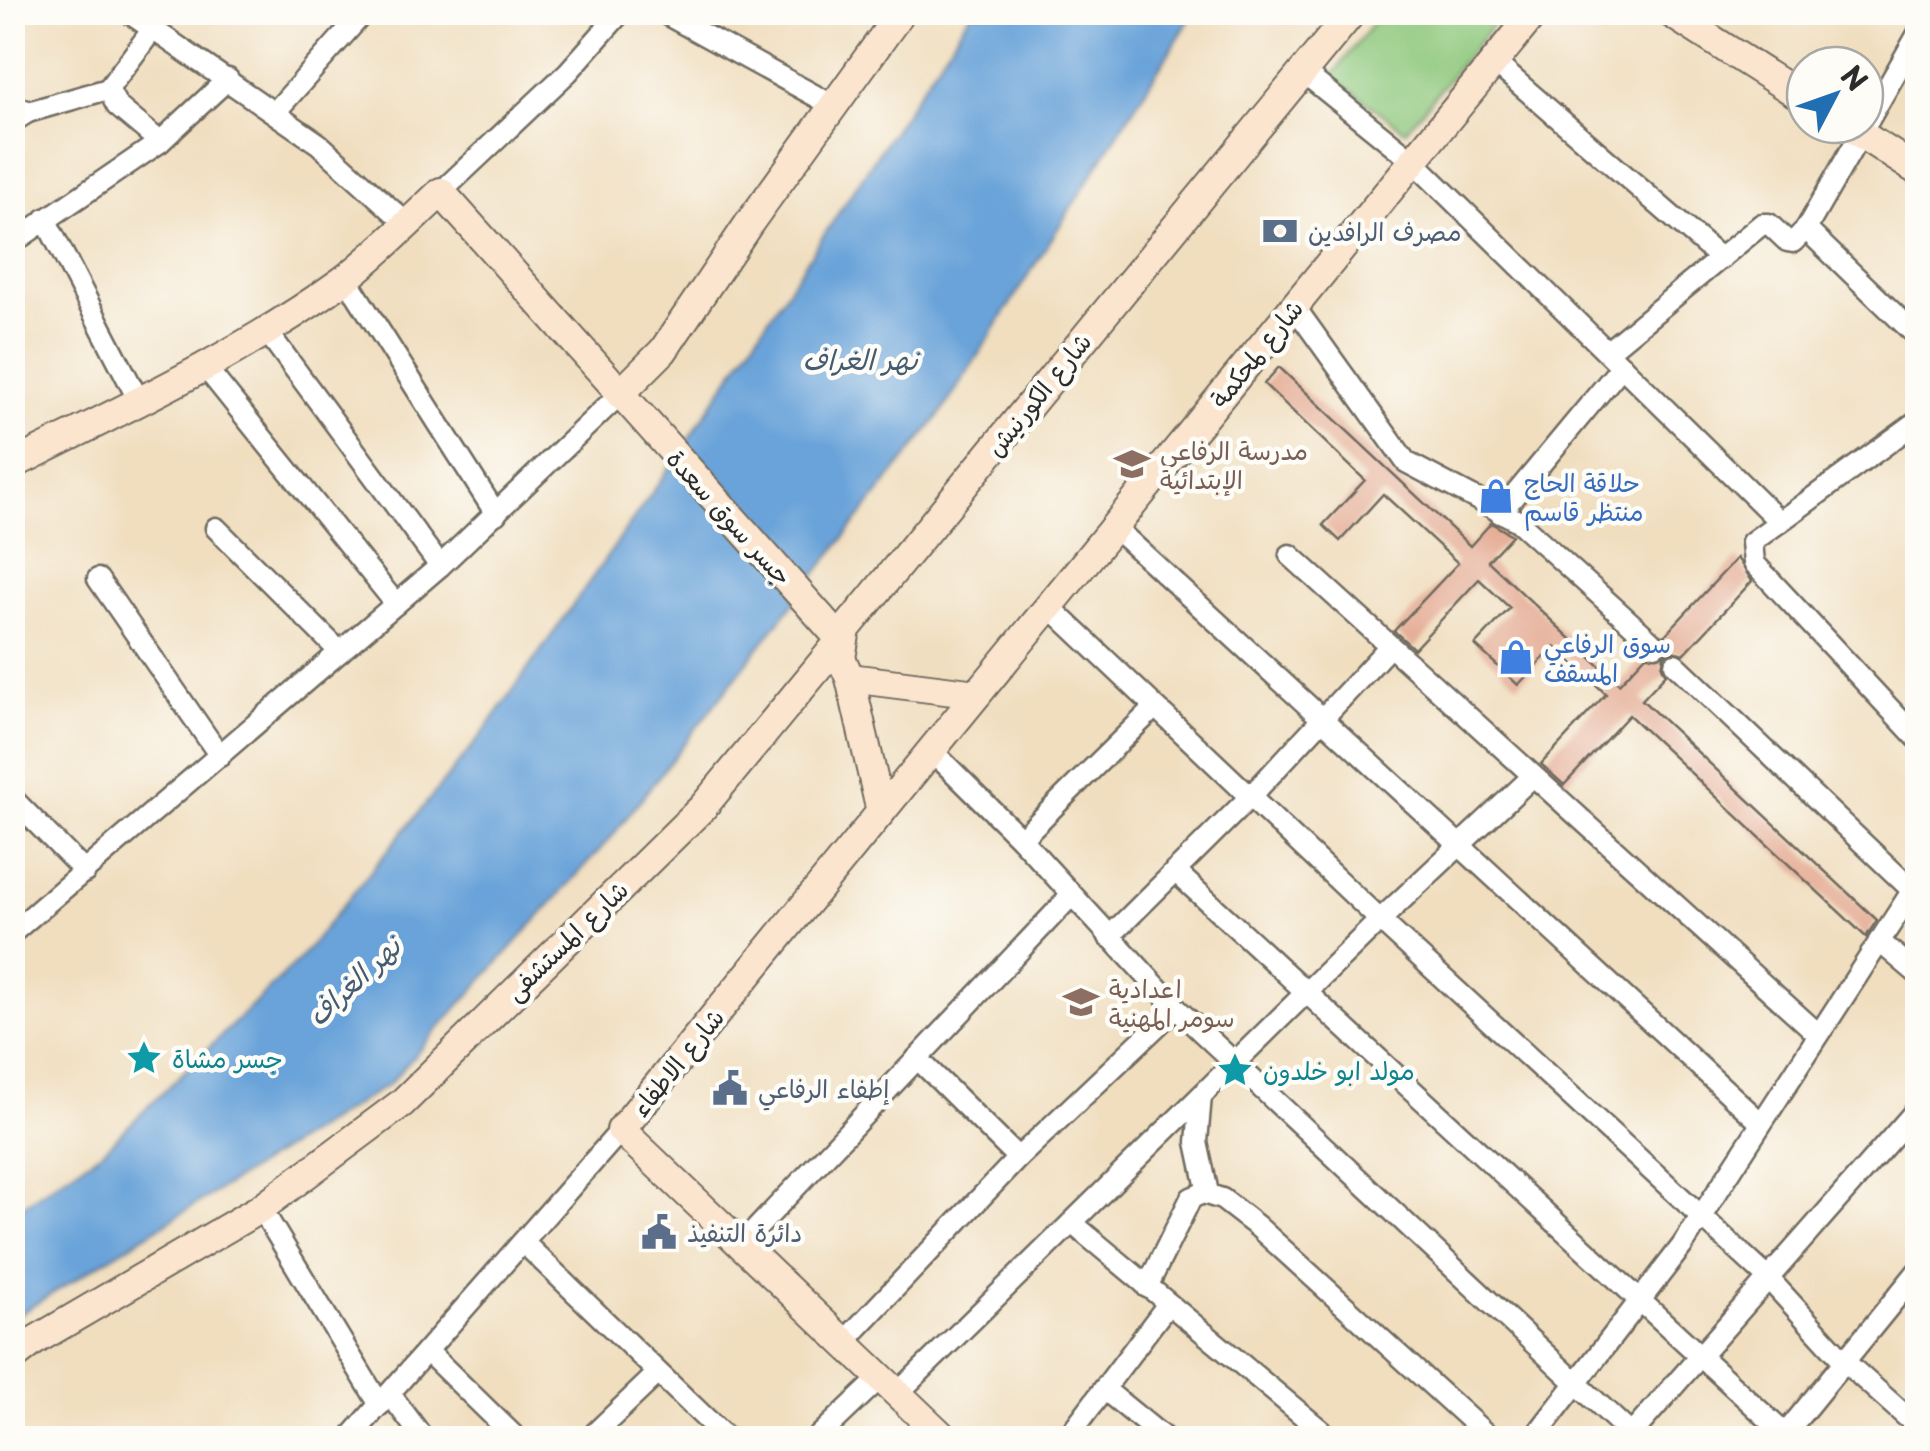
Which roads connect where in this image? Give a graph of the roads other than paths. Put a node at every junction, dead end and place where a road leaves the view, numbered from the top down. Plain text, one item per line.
1 (128, 12) edge
2 (364, 12) edge
3 (621, 12) edge
4 (662, 12) edge
5 (902, 12) edge
6 (1352, 12) edge
7 (1534, 12) edge
8 (1669, 12) edge
9 (153, 29) junction
10 (1918, 34) edge
11 (1494, 62) junction
12 (1303, 72) junction
13 (228, 79) junction
14 (1885, 84) edge
15 (1785, 85) edge
16 (108, 90) junction
17 (834, 106) junction
18 (276, 111) junction
19 (18, 113) edge
20 (160, 142) junction
21 (1847, 145) edge
22 (1878, 145) edge
23 (1413, 161) junction
24 (1918, 170) edge
25 (441, 192) junction
26 (45, 218) junction
27 (407, 224) junction
28 (1806, 229) junction
29 (12, 243) edge
30 (1721, 259) junction
31 (346, 278) junction
32 (1294, 306) junction
33 (266, 330) junction
34 (1918, 337) edge
35 (1615, 358) junction
36 (206, 368) junction
37 (620, 394) junction
38 (139, 401) junction
39 (1918, 421) edge
40 (12, 465) edge
41 (496, 514) junction
42 (1500, 514) junction
43 (1779, 521) junction
44 (1114, 527) junction
45 (216, 528) dead end
46 (1290, 555) dead end
47 (440, 566) junction
48 (98, 579) dead end
49 (396, 604) junction
50 (1049, 606) junction
51 (840, 640) junction
52 (1655, 646) dead end
53 (1389, 647) junction
54 (340, 652) junction
55 (1675, 664) dead end
56 (850, 678) junction
57 (977, 694) junction
58 (1155, 707) junction
59 (1322, 721) junction
60 (1918, 739) edge
61 (930, 749) junction
62 (220, 756) junction
63 (1532, 778) junction
64 (1250, 797) junction
65 (12, 798) edge
66 (880, 812) junction
67 (1021, 839) junction
68 (1460, 848) junction
69 (1176, 871) junction
70 (85, 872) junction
71 (1915, 886) edge
72 (1070, 896) junction
73 (1380, 920) junction
74 (12, 932) edge
75 (1109, 937) junction
76 (1879, 941) junction
77 (1918, 974) edge
78 (1308, 990) junction
79 (1176, 1008) junction
80 (1818, 1034) junction
81 (917, 1058) junction
82 (1234, 1064) junction
83 (1201, 1096) junction
84 (1918, 1108) edge
85 (1761, 1123) junction
86 (621, 1130) junction
87 (1018, 1158) junction
88 (1208, 1194) junction
89 (260, 1208) junction
90 (1701, 1217) junction
91 (1072, 1222) junction
92 (525, 1244) junction
93 (741, 1245) junction
94 (1918, 1271) edge
95 (1768, 1278) junction
96 (1148, 1287) junction
97 (1641, 1303) junction
98 (1168, 1304) junction
99 (843, 1343) junction
100 (428, 1352) junction
101 (1700, 1355) junction
102 (12, 1358) edge
103 (1844, 1361) junction
104 (658, 1373) junction
105 (1578, 1384) junction
106 (888, 1386) junction
107 (1104, 1389) junction
108 (385, 1400) junction
109 (1917, 1426) edge
110 (1632, 1437) edge
111 (1785, 1437) edge
112 (350, 1438) edge
113 (423, 1438) edge
114 (516, 1438) edge
115 (590, 1438) edge
116 (726, 1438) edge
117 (816, 1438) edge
118 (944, 1438) edge
119 (1067, 1438) edge
120 (1164, 1438) edge
121 (1330, 1438) edge
122 (1490, 1438) edge
123 (1534, 1438) edge
124 (1908, 1438) edge

1 - 9 street
2 - 18 street
3 - 25 street
4 - 17 street
5 - 17 street
6 - 12 street, شارع الكورنيش
7 - 11 street, شارع لمحكمة
8 - 15 street
9 - 13 street
9 - 16 street
10 - 14 street
11 - 23 street, شارع لمحكمة
11 - 30 street
12 - 23 street
12 - 51 street, شارع الكورنيش
13 - 18 street
13 - 20 street
16 - 19 street
16 - 20 street
17 - 37 street
18 - 27 street
20 - 26 street
21 - 28 street
22 - 24 street
23 - 32 street, شارع لمحكمة
23 - 35 street
25 - 27 street
25 - 37 street, جسر سوق سعدة
26 - 29 street
26 - 38 street
27 - 31 street
28 - 30 street
28 - 34 street
30 - 35 street
31 - 33 street
31 - 41 street
32 - 42 street
32 - 44 street, شارع لمحكمة
33 - 36 street
33 - 47 street
35 - 42 street
35 - 43 street
36 - 38 street
36 - 49 street
37 - 41 street
37 - 51 street, جسر سوق سعدة
38 - 40 street
39 - 43 street
41 - 47 street
42 - 52 street
43 - 60 street
44 - 50 street, شارع لمحكمة
44 - 59 street
45 - 54 street
46 - 53 street
47 - 49 street
48 - 62 street
49 - 54 street
50 - 57 street, شارع لمحكمة
50 - 58 street
51 - 56 street
51 - 89 street, شارع المستشفى
53 - 59 street
53 - 63 street
54 - 62 street
55 - 71 street
56 - 57 street
56 - 66 street
57 - 61 street, شارع الاطفاء
58 - 64 street
58 - 67 street
59 - 64 street
59 - 68 street
61 - 66 street, شارع الاطفاء
61 - 67 street
62 - 70 street
63 - 68 street
63 - 80 street
64 - 69 street
64 - 73 street
65 - 70 street
66 - 86 street, شارع الاطفاء
67 - 72 street
68 - 73 street
68 - 85 street
69 - 75 street
69 - 78 street
70 - 74 street
71 - 76 street
72 - 75 street
72 - 81 street
73 - 78 street
73 - 90 street
75 - 79 street
76 - 77 street
76 - 80 street
78 - 82 street
78 - 97 street
79 - 82 street
79 - 87 street
80 - 85 street
81 - 87 street
81 - 93 street
82 - 83 street
82 - 105 street
83 - 88 street
83 - 91 street
84 - 95 street
85 - 90 street
86 - 92 street
86 - 93 street, شارع الاطفاء
87 - 99 street
88 - 96 street
88 - 122 street
89 - 102 street, شارع المستشفى
89 - 108 street
90 - 95 street
90 - 97 street
91 - 96 street
91 - 106 street
92 - 100 street
92 - 104 street
93 - 99 street, شارع الاطفاء
94 - 103 street
95 - 101 street
95 - 103 street
96 - 98 street
97 - 101 street
97 - 105 street
98 - 107 street
98 - 121 street
99 - 106 street, شارع الاطفاء
100 - 108 street
100 - 114 street
101 - 110 street
101 - 111 street
103 - 109 street
103 - 111 street
104 - 115 street
104 - 116 street
105 - 110 street
105 - 123 street
106 - 117 street
106 - 118 street, شارع الاطفاء
107 - 119 street
107 - 120 street
108 - 112 street
108 - 113 street
109 - 124 street

